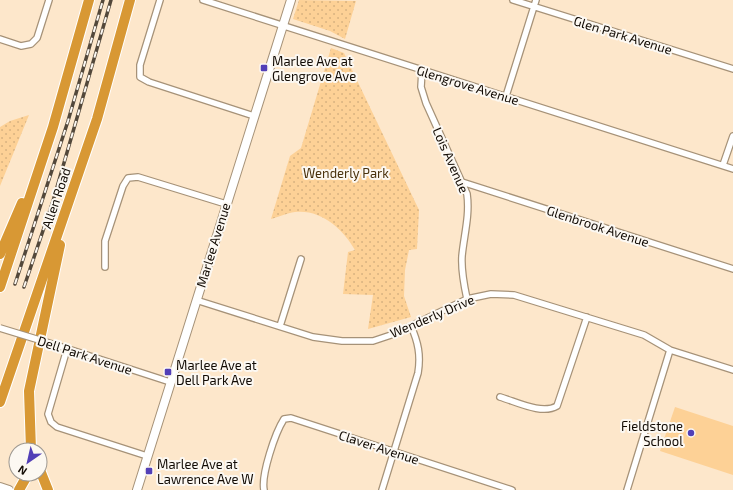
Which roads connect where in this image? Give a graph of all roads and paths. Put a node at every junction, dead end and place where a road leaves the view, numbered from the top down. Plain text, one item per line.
1 (49, 0) edge
2 (89, 0) edge
3 (130, 0) edge
4 (160, 0) edge
5 (203, 0) edge
6 (291, 0) edge
7 (513, 0) edge
8 (536, 0) edge
9 (534, 7) junction
10 (283, 26) junction
11 (0, 39) edge
12 (733, 69) edge
13 (422, 70) junction
14 (506, 96) junction
15 (254, 116) junction
16 (53, 127) junction
17 (733, 136) edge
18 (723, 166) junction
19 (733, 169) edge
20 (462, 182) junction
21 (69, 202) junction
22 (226, 204) junction
23 (0, 254) edge
24 (301, 259) dead end
25 (105, 267) dead end
26 (733, 269) edge
27 (0, 287) edge
28 (467, 299) junction
29 (196, 300) junction
30 (586, 317) junction
31 (280, 326) junction
32 (411, 326) junction
33 (0, 328) edge
34 (67, 349) junction
35 (670, 350) junction
36 (733, 370) edge
37 (170, 382) junction
38 (500, 397) dead end
39 (0, 402) edge
40 (31, 433) junction
41 (31, 442) edge
42 (33, 442) edge
43 (394, 453) junction
44 (147, 456) junction
45 (0, 487) edge
46 (9, 490) edge
47 (137, 490) edge
48 (264, 490) edge
49 (382, 490) edge
50 (512, 490) edge
51 (627, 490) edge

1 - 11 street
2 - 16 highway, Allen Road
3 - 21 highway, Allen Road
4 - 15 street
5 - 10 street, Glengrove Avenue
6 - 10 street, Marlee Avenue
7 - 9 street, Glen Park Avenue
8 - 9 street
9 - 12 street, Glen Park Avenue
9 - 14 street
10 - 13 street, Glengrove Avenue
10 - 15 street, Marlee Avenue
13 - 14 street, Glengrove Avenue
13 - 20 street, Lois Avenue
14 - 18 street, Glengrove Avenue
15 - 22 street, Marlee Avenue
16 - 23 highway
16 - 27 highway, Allen Road
17 - 18 street
18 - 19 street, Glengrove Avenue
20 - 26 street, Glenbrook Avenue
20 - 28 street, Lois Avenue
21 - 39 highway, Allen Road
21 - 40 highway
22 - 25 street
22 - 29 street, Marlee Avenue
24 - 31 street
28 - 30 street, Wenderly Drive
28 - 32 street, Wenderly Drive
29 - 31 street, Wenderly Drive
29 - 37 street, Marlee Avenue
30 - 35 street, Wenderly Drive
30 - 38 street
31 - 32 street, Wenderly Drive
32 - 43 street
33 - 34 street, Dell Park Avenue, bridge
34 - 37 street, Dell Park Avenue
34 - 44 street
35 - 36 street, Wenderly Drive
35 - 51 street
37 - 44 street, Marlee Avenue
40 - 41 highway
40 - 42 highway
43 - 48 street, Claver Avenue
43 - 49 street
43 - 50 street, Claver Avenue
44 - 47 street, Marlee Avenue
45 - 46 street

